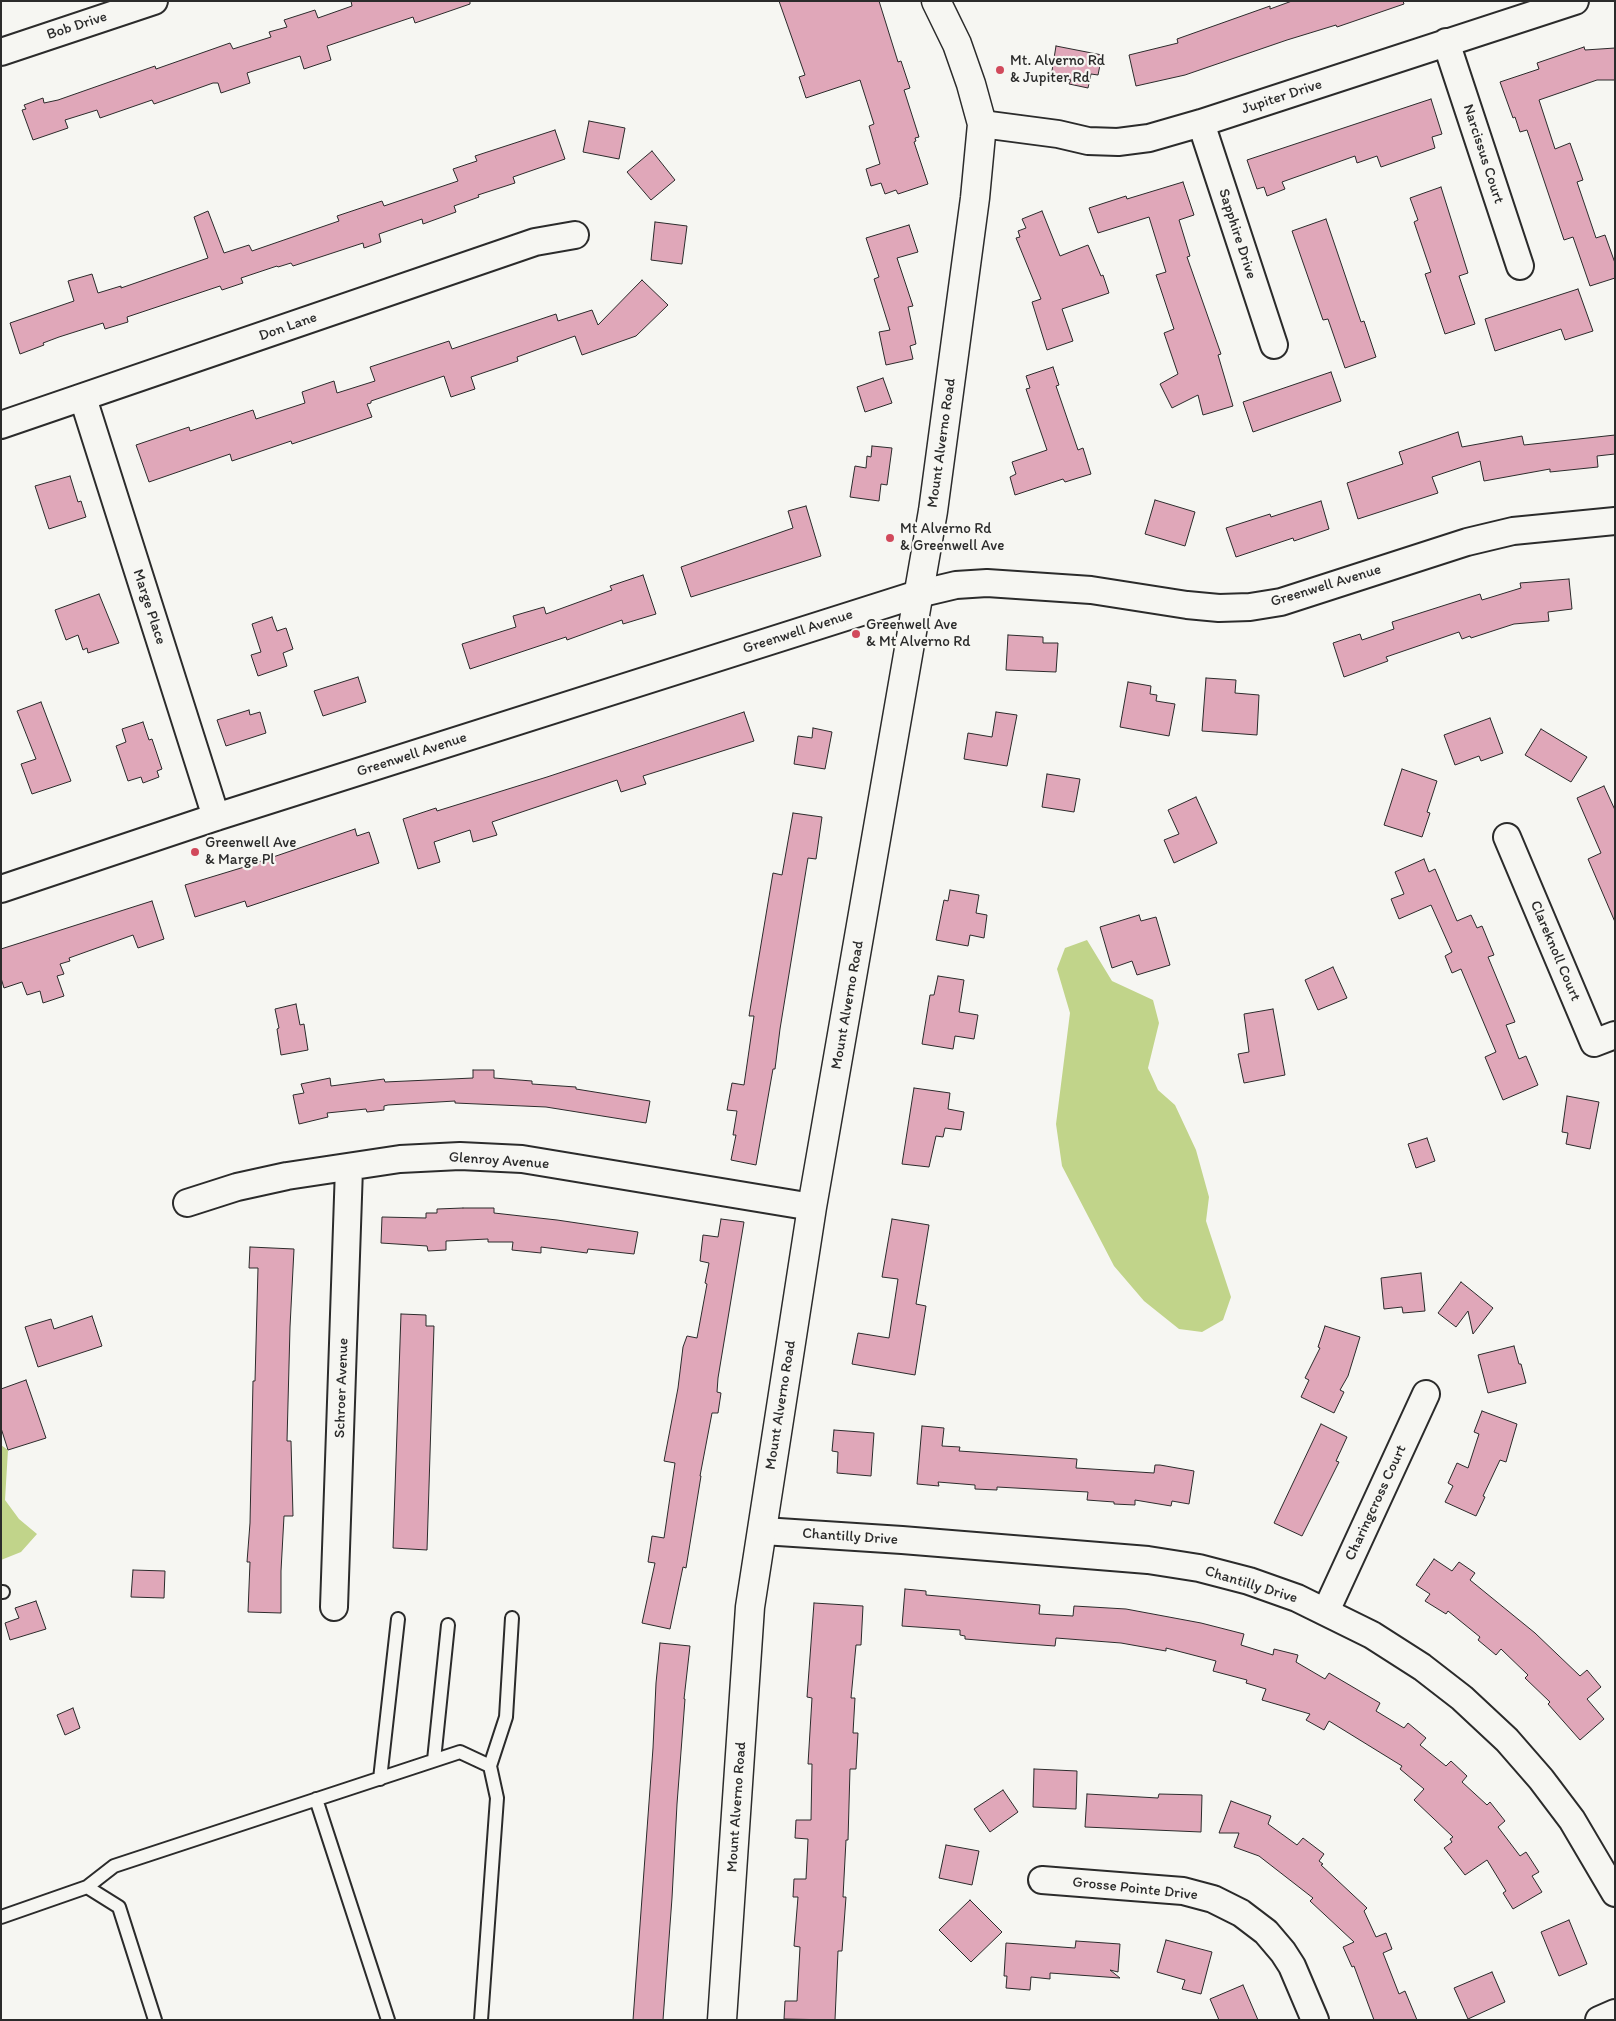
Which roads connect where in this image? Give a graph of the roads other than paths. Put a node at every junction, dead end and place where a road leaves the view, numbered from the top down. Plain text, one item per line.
1 (154, 1) edge
2 (936, 1) edge
3 (1575, 1) edge
4 (1446, 42) junction
5 (1, 52) edge
6 (1201, 123) junction
7 (982, 124) junction
8 (575, 235) dead end
9 (1520, 266) dead end
10 (1274, 345) dead end
11 (82, 398) junction
12 (1, 425) edge
13 (1615, 521) edge
14 (918, 594) junction
15 (216, 817) junction
16 (1507, 838) dead end
17 (1, 889) edge
18 (1615, 1034) edge
19 (349, 1168) junction
20 (187, 1203) dead end
21 (812, 1207) junction
22 (1426, 1394) dead end
23 (764, 1531) junction
24 (334, 1607) dead end
25 (1326, 1611) junction
26 (512, 1618) dead end
27 (398, 1619) dead end
28 (448, 1626) dead end
29 (434, 1760) junction
30 (490, 1766) junction
31 (380, 1779) junction
32 (316, 1799) junction
33 (1042, 1880) dead end
34 (87, 1887) junction
35 (1615, 1893) edge
36 (1, 1917) edge
37 (1615, 2013) edge
38 (155, 2020) edge
39 (388, 2020) edge
40 (482, 2020) edge
41 (722, 2020) edge
42 (1315, 2020) edge
43 (1599, 2020) edge

1 - 5 street, Bob Drive
2 - 7 street, Mount Alverno Road
3 - 4 street, Jupiter Drive
4 - 6 street, Jupiter Drive
4 - 9 street, Narcissus Court
6 - 7 street, Jupiter Drive
6 - 10 street, Sapphire Drive
7 - 14 street, Mount Alverno Road
8 - 11 street, Don Lane
11 - 12 street, Don Lane
11 - 15 street, Marge Place
13 - 14 street, Greenwell Avenue
14 - 15 street, Greenwell Avenue
14 - 21 street, Mount Alverno Road
15 - 17 street, Greenwell Avenue
16 - 18 street, Clareknoll Court
19 - 20 street, Glenroy Avenue
19 - 21 street, Glenroy Avenue
19 - 24 street, Schroer Avenue
21 - 23 street, Mount Alverno Road
22 - 25 street, Charingcross Court
23 - 25 street, Chantilly Drive
23 - 41 street, Mount Alverno Road
25 - 35 street, Chantilly Drive
26 - 30 lane
27 - 31 lane
28 - 29 lane
29 - 30 lane
29 - 31 lane
30 - 40 lane
31 - 32 lane
32 - 34 lane
32 - 39 lane
33 - 42 street, Grosse Pointe Drive
34 - 36 lane
34 - 38 lane
37 - 43 street

